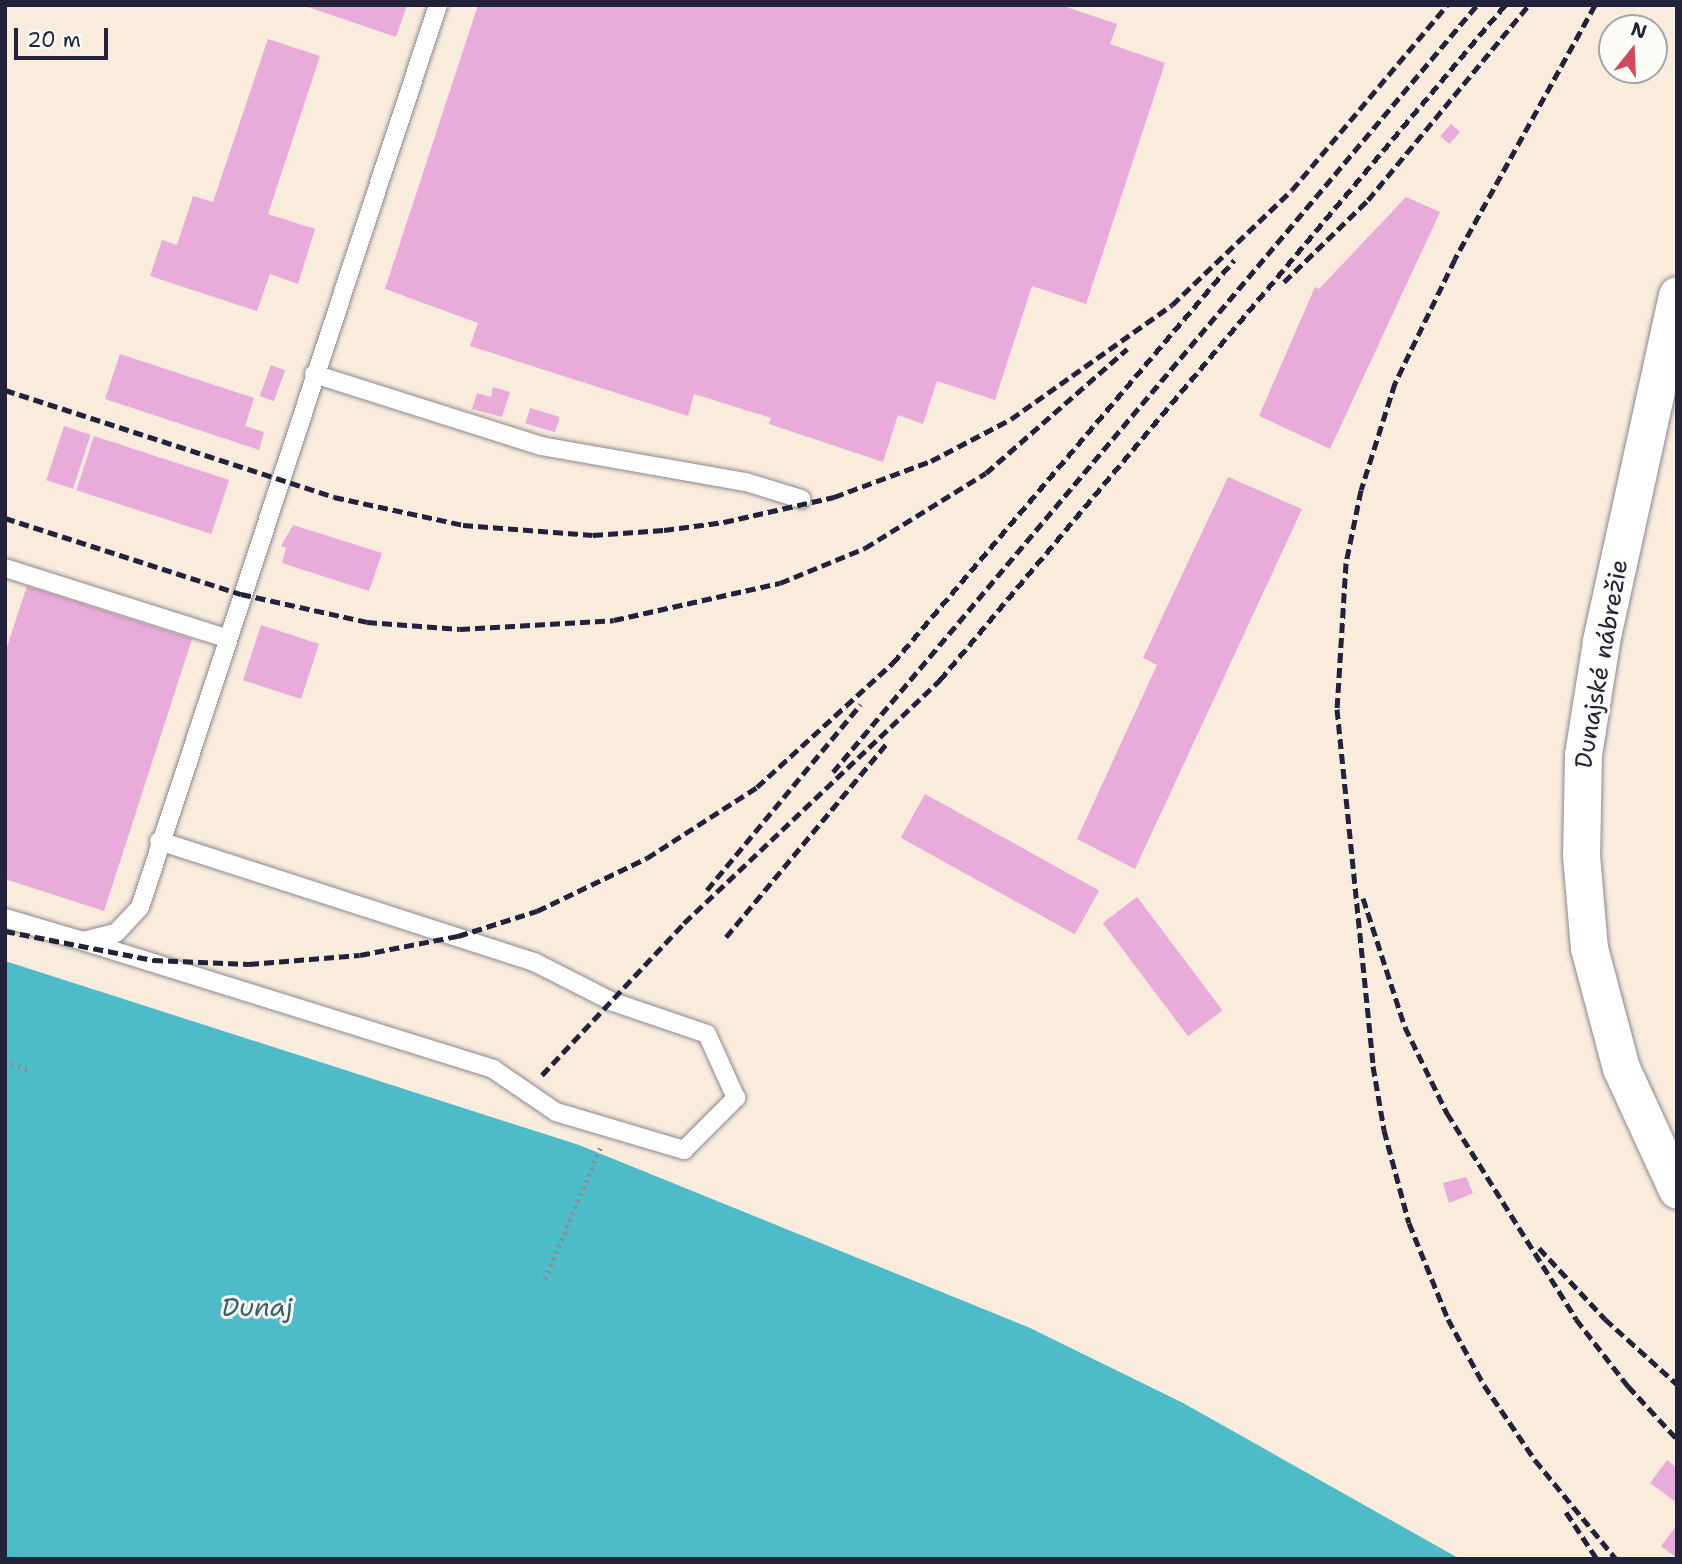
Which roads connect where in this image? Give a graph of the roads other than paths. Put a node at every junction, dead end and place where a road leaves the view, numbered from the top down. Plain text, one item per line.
1 (438, 5) edge
2 (1677, 295) edge
3 (314, 374) junction
4 (1665, 407) edge
5 (800, 499) dead end
6 (5, 568) edge
7 (226, 638) junction
8 (159, 841) junction
9 (5, 918) edge
10 (83, 941) junction
11 (1677, 1190) edge

1 - 3 lane
2 - 4 street, Dunajské nábrežie
3 - 5 lane
3 - 7 lane
4 - 11 street, Dunajské nábrežie
6 - 7 lane
7 - 8 lane
8 - 10 lane
8 - 10 lane
9 - 10 lane

